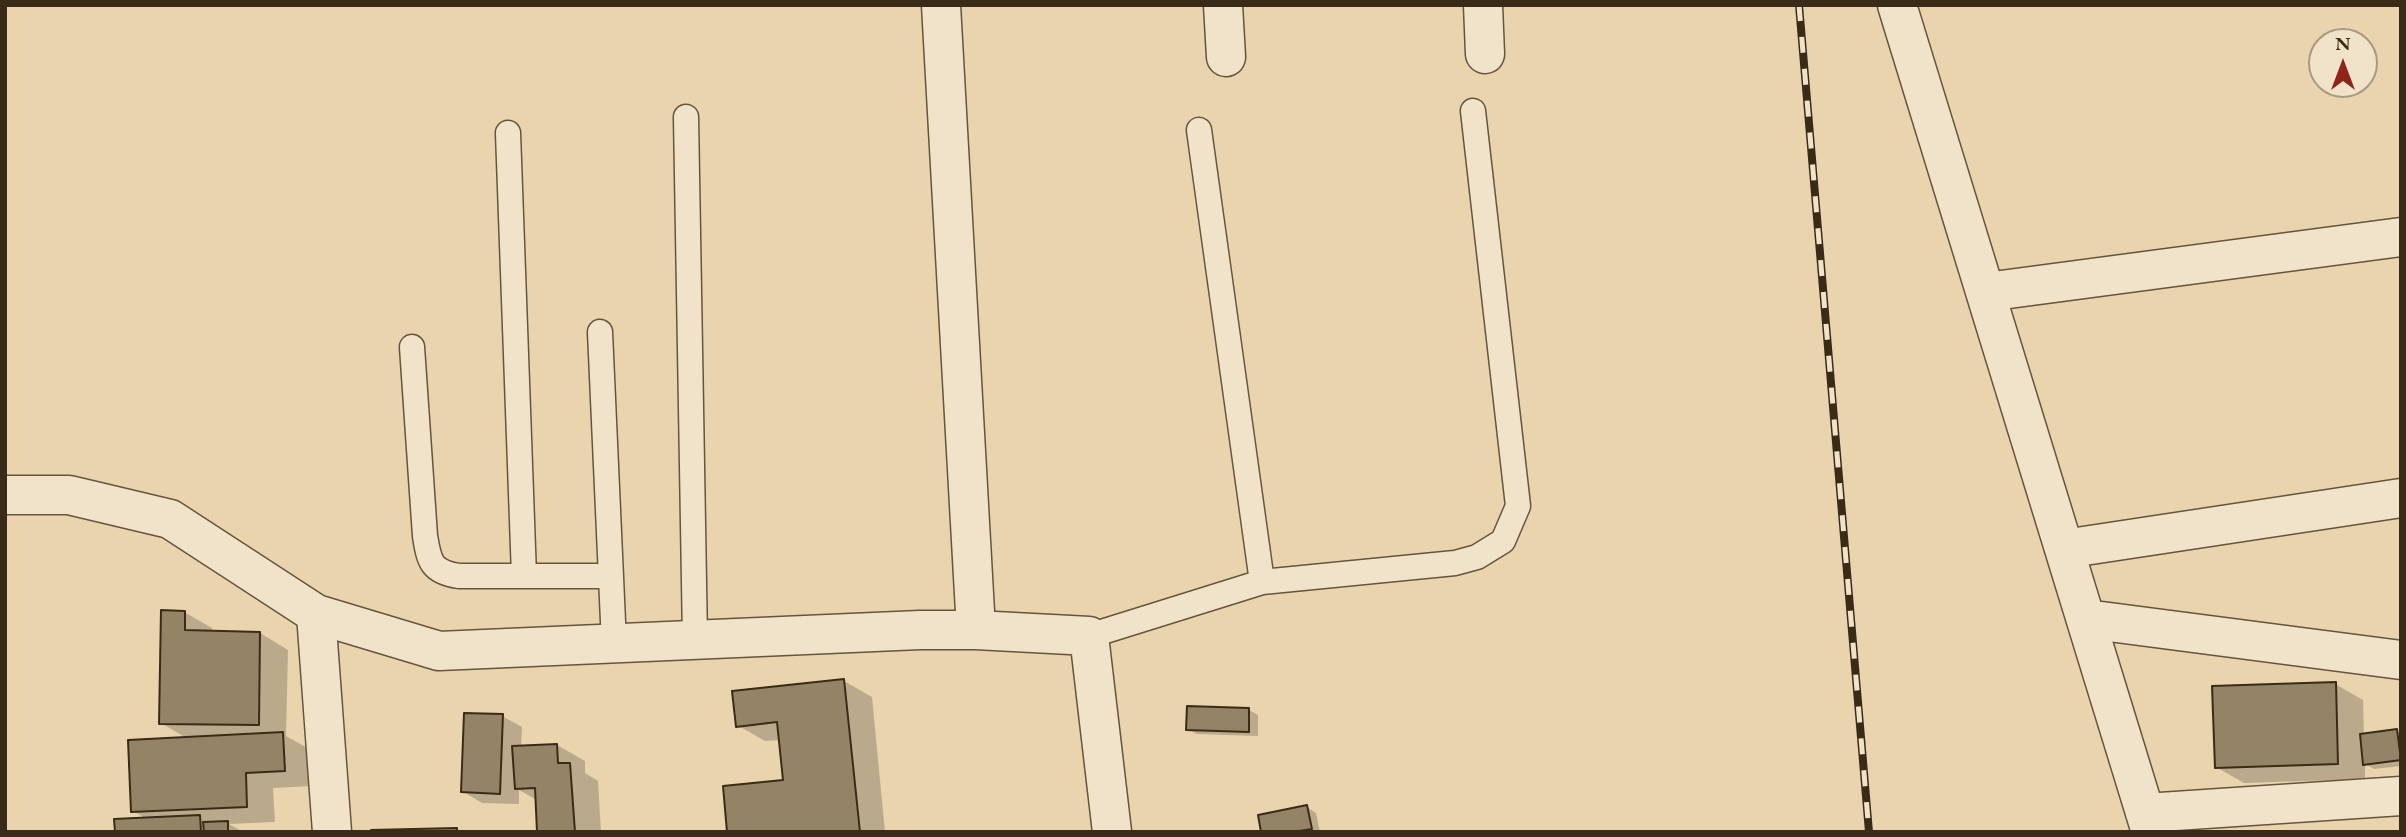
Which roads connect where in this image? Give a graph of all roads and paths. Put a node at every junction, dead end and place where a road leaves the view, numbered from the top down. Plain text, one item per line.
1 (942, 5) edge
2 (1223, 5) edge
3 (1483, 5) edge
4 (1898, 5) edge
5 (1485, 54) dead end
6 (1226, 57) dead end
7 (1473, 111) dead end
8 (686, 117) dead end
9 (1199, 130) dead end
10 (508, 133) dead end
11 (2401, 237) edge
12 (1986, 292) junction
13 (600, 332) dead end
14 (412, 347) dead end
15 (5, 495) edge
16 (2401, 498) edge
17 (2064, 549) junction
18 (524, 576) junction
19 (611, 576) junction
20 (1262, 582) junction
21 (316, 614) junction
22 (2086, 619) junction
23 (975, 630) junction
24 (1089, 636) junction
25 (695, 640) junction
26 (614, 644) junction
27 (2401, 660) edge
28 (2401, 796) edge
29 (2148, 822) edge
30 (332, 832) edge
31 (1112, 832) edge

1 - 23 street
2 - 6 street
3 - 5 street
4 - 12 street
7 - 20 lane
8 - 25 lane
9 - 20 lane
10 - 18 lane
11 - 12 street
12 - 17 street
13 - 19 lane
14 - 18 lane
15 - 21 street
16 - 17 street
17 - 22 street
18 - 19 lane
19 - 26 lane
20 - 24 lane
21 - 26 street
21 - 30 street
22 - 27 street
22 - 29 street
23 - 24 street
23 - 25 street
24 - 31 street
25 - 26 street
28 - 29 street

